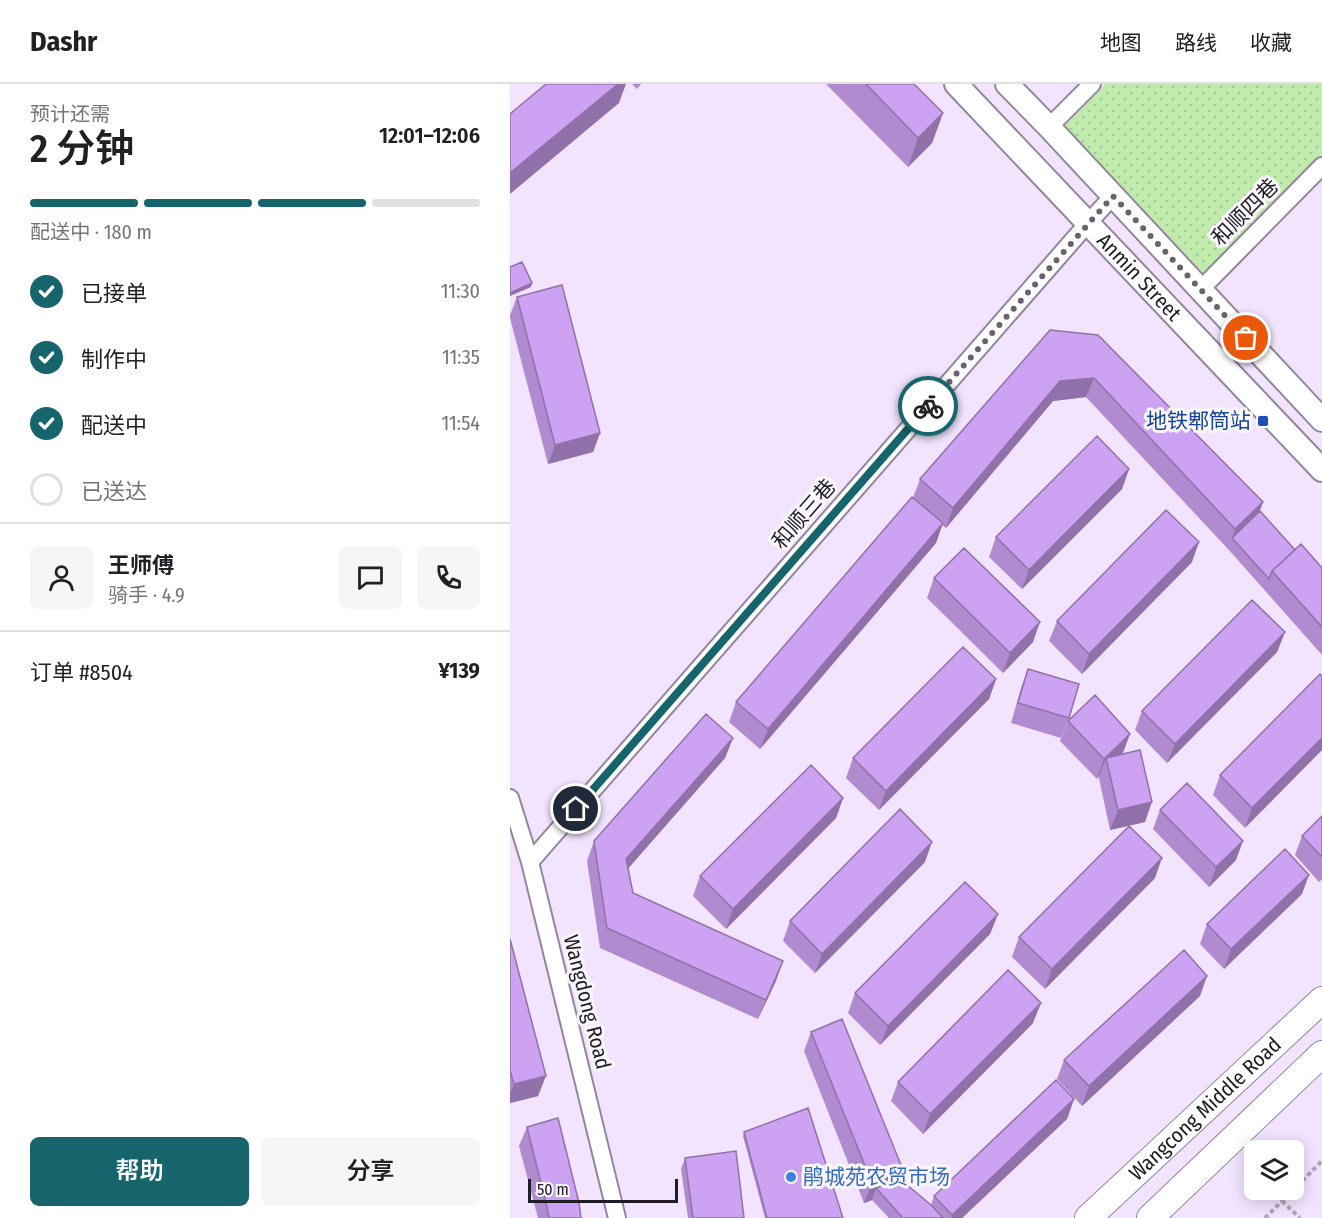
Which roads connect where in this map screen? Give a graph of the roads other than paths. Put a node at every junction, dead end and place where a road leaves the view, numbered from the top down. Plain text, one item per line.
1 (956, 84) edge
2 (1007, 84) edge
3 (1092, 84) edge
4 (1049, 127) junction
5 (1322, 166) edge
6 (1113, 196) junction
7 (1088, 223) junction
8 (1201, 289) junction
9 (1322, 420) edge
10 (1322, 470) edge
11 (510, 798) edge
12 (530, 862) junction
13 (1322, 1000) edge
14 (1322, 1054) edge
15 (617, 1218) edge
16 (1088, 1218) edge
17 (1150, 1218) edge

1 - 7 main road, Anmin Street
2 - 4 main road, Anmin Street
3 - 4 street
4 - 6 main road, Anmin Street
5 - 8 street, 和顺四巷
6 - 7 street, 和顺三巷
6 - 8 main road, Anmin Street
7 - 10 main road, Anmin Street
7 - 12 street, 和顺三巷
8 - 9 main road, Anmin Street
11 - 12 street, Wangdong Road
12 - 15 street, Wangdong Road
13 - 16 main road, Wangcong Middle Road
14 - 17 main road, Wangcong Middle Road

